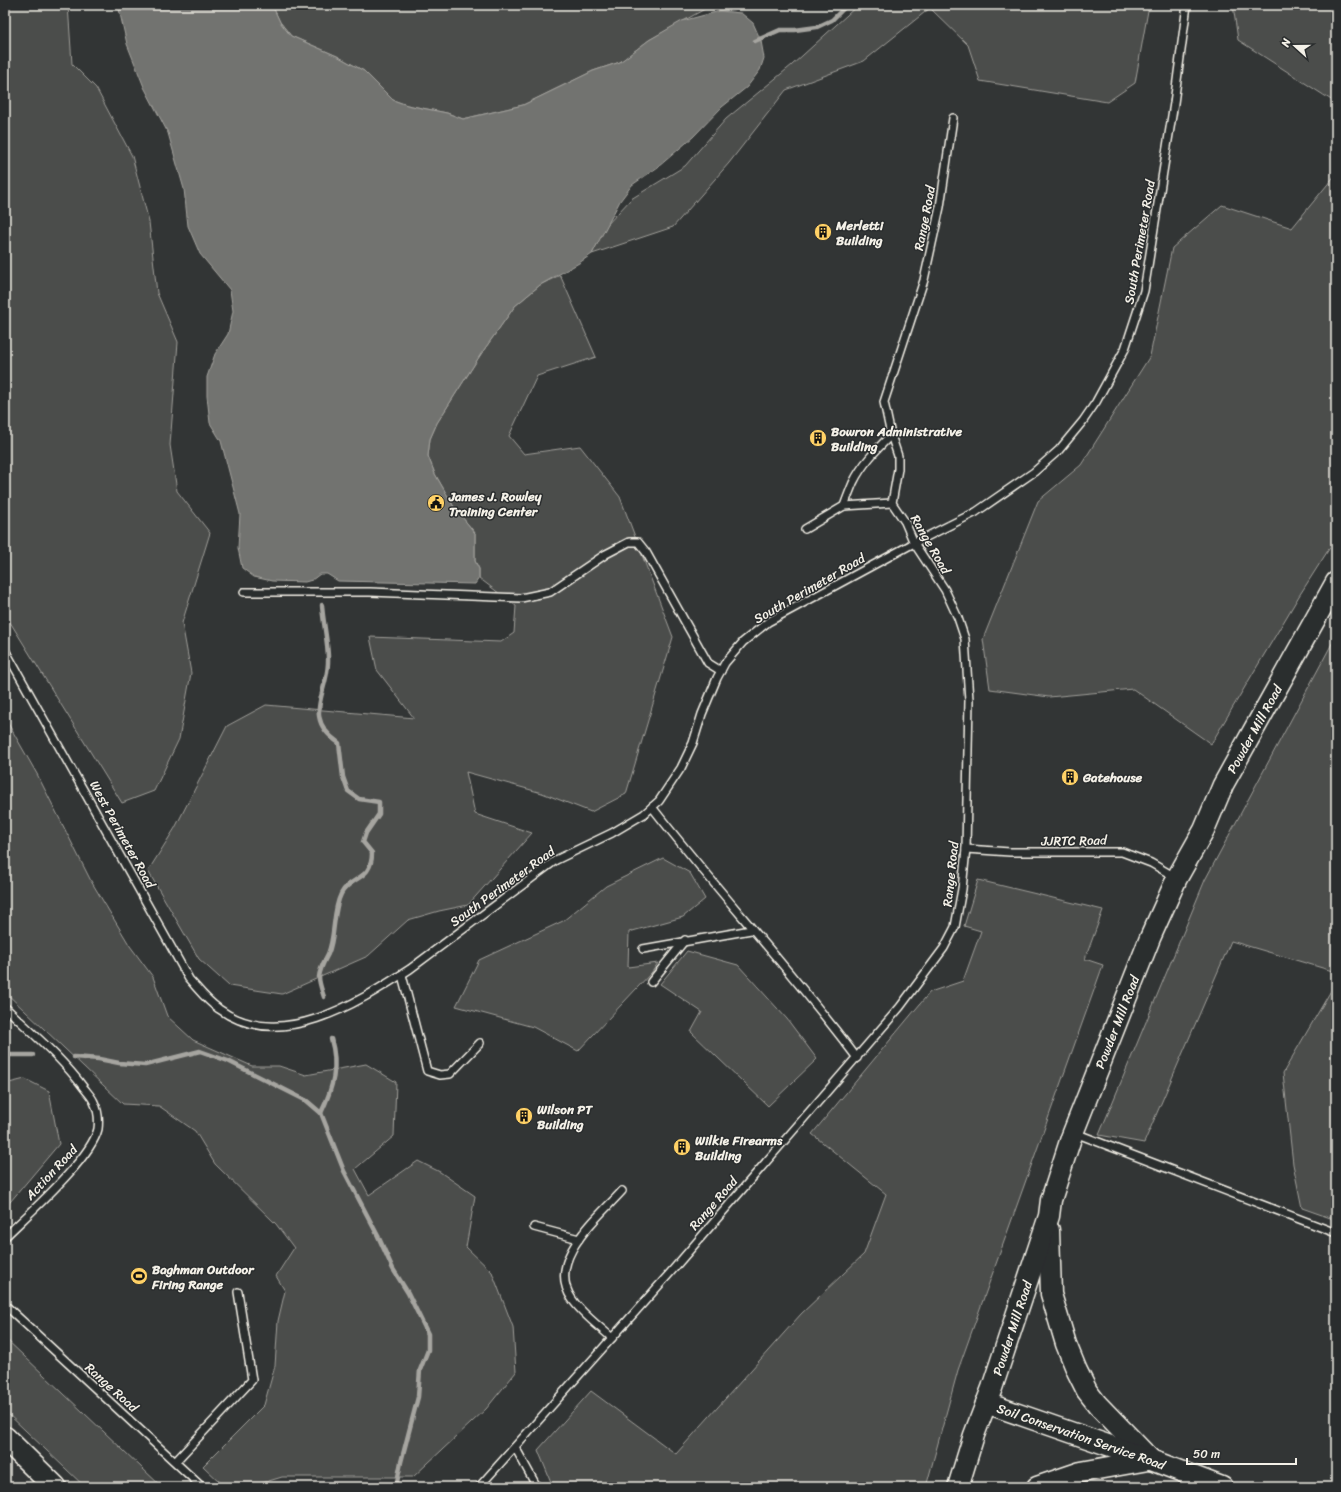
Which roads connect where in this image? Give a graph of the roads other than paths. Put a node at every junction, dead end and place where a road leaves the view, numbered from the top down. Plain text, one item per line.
1 (1187, 5) edge
2 (953, 118) dead end
3 (891, 435) junction
4 (892, 503) junction
5 (844, 506) junction
6 (805, 529) dead end
7 (914, 543) junction
8 (1336, 582) edge
9 (244, 592) dead end
10 (5, 650) edge
11 (721, 671) junction
12 (652, 807) junction
13 (966, 849) junction
14 (1177, 878) junction
15 (751, 930) junction
16 (685, 940) junction
17 (643, 949) dead end
18 (402, 975) junction
19 (651, 982) dead end
20 (5, 1007) edge
21 (234, 1017) joint
22 (480, 1043) dead end
23 (857, 1058) junction
24 (1073, 1132) junction
25 (622, 1191) dead end
26 (1049, 1216) junction
27 (534, 1227) dead end
28 (1336, 1232) edge
29 (5, 1238) edge
30 (579, 1239) junction
31 (238, 1292) dead end
32 (5, 1305) edge
33 (612, 1338) junction
34 (986, 1403) junction
35 (5, 1438) edge
36 (515, 1447) junction
37 (1151, 1460) junction
38 (176, 1462) junction
39 (55, 1487) edge
40 (202, 1487) edge
41 (479, 1487) edge
42 (537, 1487) edge
43 (958, 1487) edge
44 (1037, 1487) edge
45 (1222, 1487) edge

1 - 7 lane, South Perimeter Road
2 - 3 lane, Range Road
3 - 4 lane, Range Road
3 - 5 lane
4 - 5 lane
4 - 7 lane, Range Road
5 - 6 lane
7 - 11 lane, South Perimeter Road
7 - 13 lane, Range Road
8 - 14 main road, Powder Mill Road
9 - 11 lane
10 - 21 lane, West Perimeter Road
11 - 12 lane, South Perimeter Road
12 - 15 lane
12 - 18 lane, South Perimeter Road
13 - 14 lane, JJRTC Road
13 - 23 lane, Range Road
14 - 24 main road, Powder Mill Road
15 - 16 lane
15 - 23 lane
16 - 17 lane
16 - 19 lane
18 - 21 lane, South Perimeter Road
18 - 22 lane
20 - 29 lane, Action Road
23 - 33 lane, Range Road
24 - 26 main road, Powder Mill Road
24 - 28 lane
25 - 30 lane
26 - 34 main road, Powder Mill Road
26 - 37 main road
27 - 30 lane
30 - 33 lane
31 - 38 lane
32 - 38 lane, Range Road
33 - 36 lane, Range Road
34 - 37 main road, Soil Conservation Service Road
34 - 43 main road, Powder Mill Road
35 - 39 highway
36 - 41 lane, Range Road
36 - 42 lane
37 - 44 main road
37 - 45 main road, Soil Conservation Service Road
38 - 40 lane, Range Road

